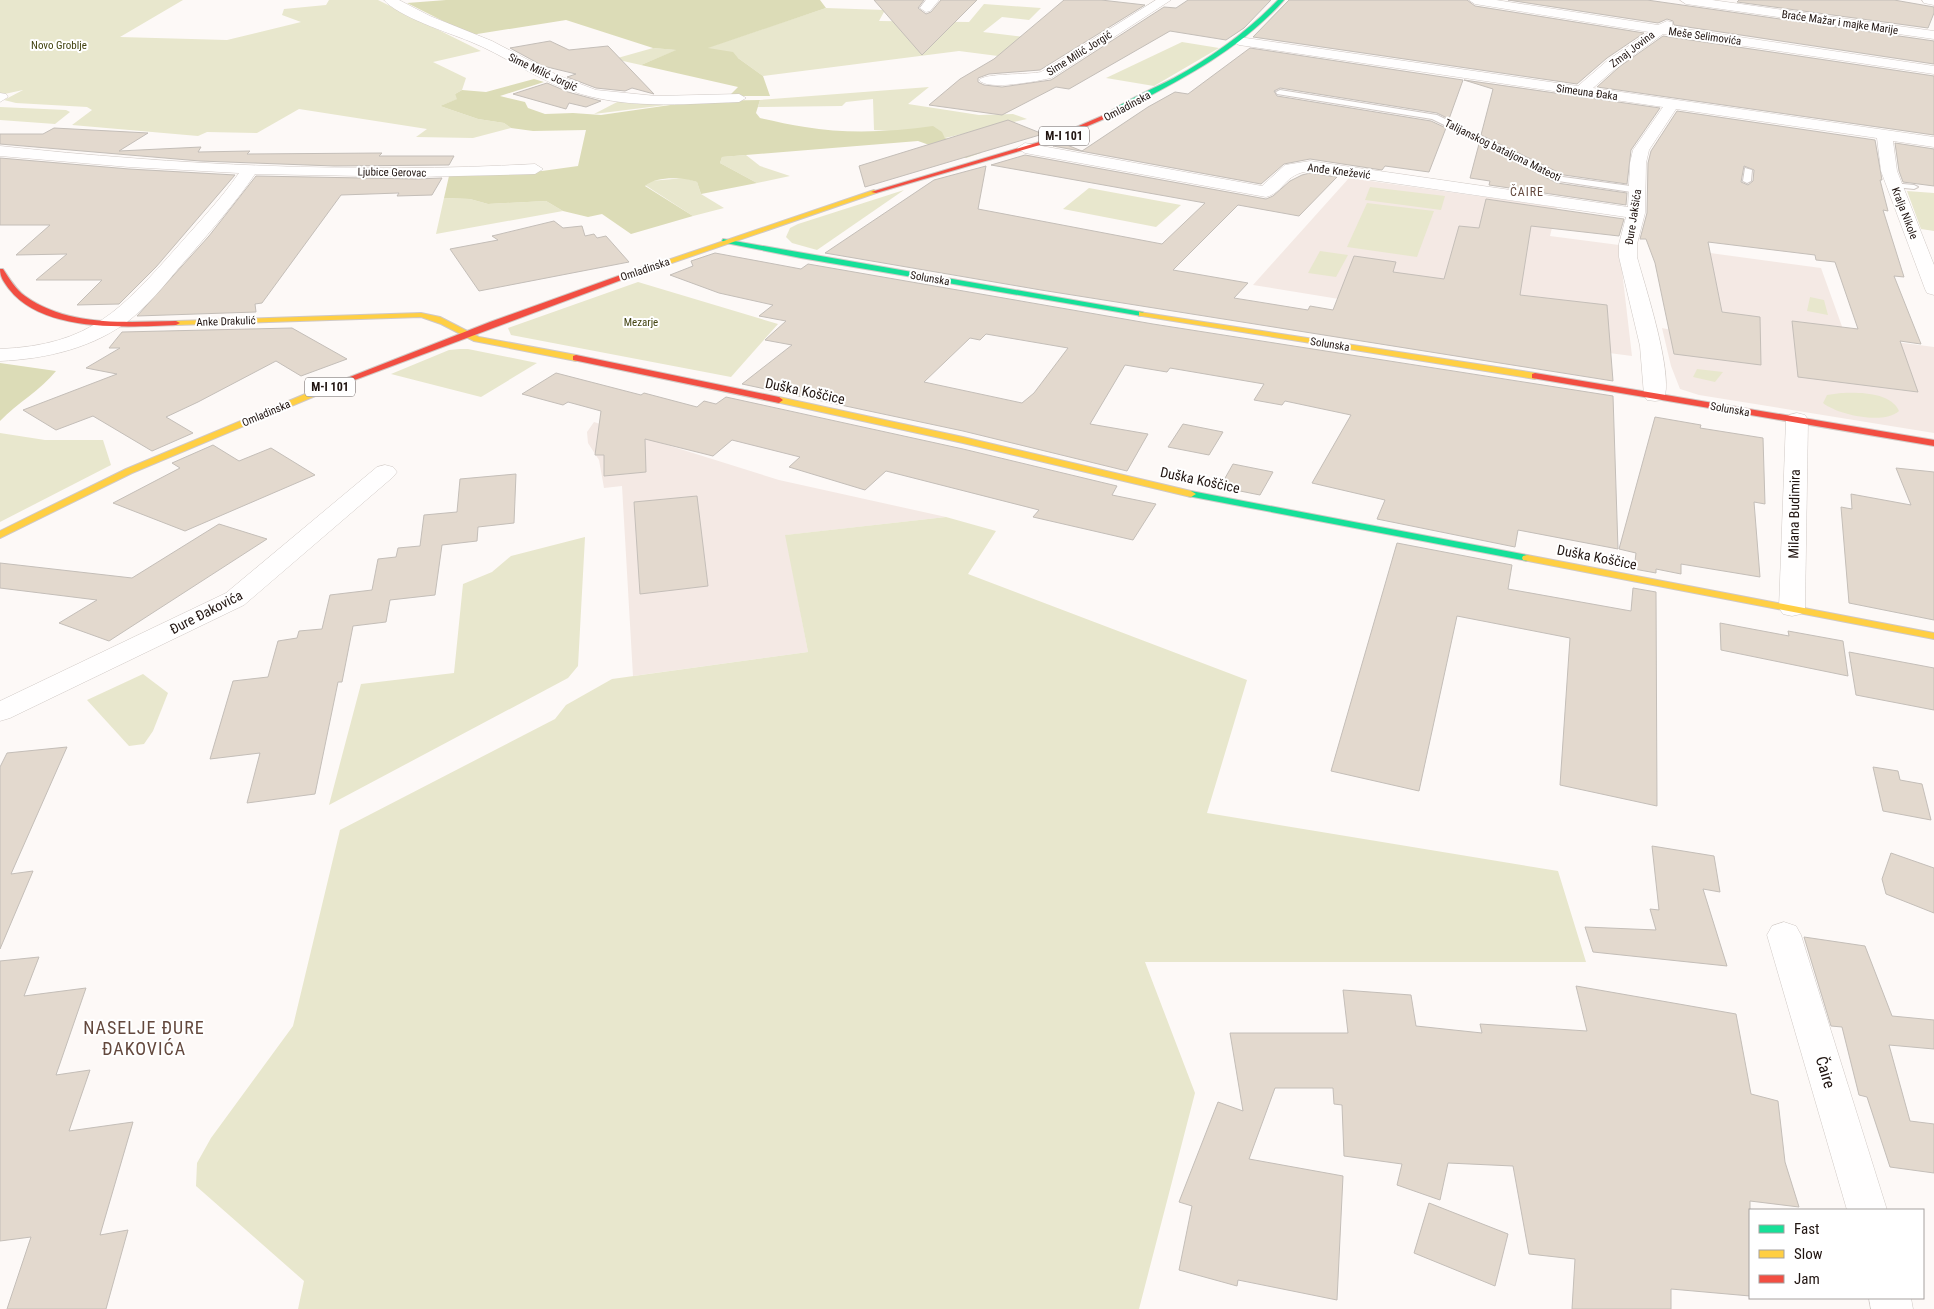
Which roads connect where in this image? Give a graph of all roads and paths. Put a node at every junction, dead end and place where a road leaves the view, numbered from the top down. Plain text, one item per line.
1 (390, 0) edge
2 (1165, 0) edge
3 (1281, 0) edge
4 (1476, 0) edge
5 (1686, 0) edge
6 (1928, 0) edge
7 (1711, 1) edge
8 (1934, 1) edge
9 (1659, 29) junction
10 (1934, 35) edge
11 (1239, 41) junction
12 (1934, 70) edge
13 (986, 80) dead end
14 (1581, 91) junction
15 (1280, 92) dead end
16 (738, 98) dead end
17 (1672, 104) junction
18 (1884, 135) junction
19 (1934, 142) edge
20 (1025, 148) junction
21 (0, 151) edge
22 (250, 169) junction
23 (535, 170) dead end
24 (1748, 170) dead end
25 (1747, 182) dead end
26 (1895, 185) junction
27 (1914, 187) dead end
28 (1638, 190) junction
29 (1636, 212) junction
30 (726, 241) junction
31 (0, 271) edge
32 (1934, 288) edge
33 (107, 325) junction
34 (464, 334) junction
35 (0, 355) edge
36 (1655, 395) junction
37 (1797, 420) junction
38 (1934, 442) edge
39 (385, 472) dead end
40 (0, 535) edge
41 (1792, 608) junction
42 (1934, 636) edge
43 (0, 712) edge
44 (1784, 935) dead end
45 (1867, 1209) edge

1 - 16 street, Sime Milić Jorgić
2 - 13 street, Sime Milić Jorgić
3 - 11 street, Omladinska / M-I 101
4 - 9 street, Meše Selimovića
5 - 7 street, Braće Mažar i majke Marije
6 - 8 street
7 - 9 street, Zmaj Jovina
7 - 10 street, Braće Mažar i majke Marije
9 - 12 street, Meše Selimovića
9 - 14 street, Zmaj Jovina
11 - 14 street, Simeuna Đaka
11 - 20 street, Omladinska / M-I 101
14 - 17 street, Simeuna Đaka
15 - 28 lane, Talijanskog bataljona Mateoti
17 - 18 street, Simeuna Đaka
17 - 28 street, Đure Jakšića
18 - 19 street, Simeuna Đaka
18 - 26 street, Kralja Nikole
20 - 29 street, Anđe Knežević
20 - 30 street, Omladinska / M-I 101
21 - 22 street, Ljubice Gerovac
22 - 23 street, Ljubice Gerovac
22 - 33 street
24 - 25 lane
26 - 27 lane
26 - 32 street, Kralja Nikole
28 - 29 street, Đure Jakšića
29 - 36 street, Đure Jakšića
30 - 34 street, Omladinska / M-I 101
30 - 36 street, Solunska
31 - 33 street, Anke Drakulić
33 - 34 street, Anke Drakulić
33 - 35 street
34 - 40 street, Omladinska / M-I 101
34 - 41 street, Duška Koščice
36 - 37 street, Solunska
37 - 38 street, Solunska
37 - 41 street, Milana Budimira
39 - 43 street, Đure Đakovića
41 - 42 street, Duška Koščice
44 - 45 street, Čaire

